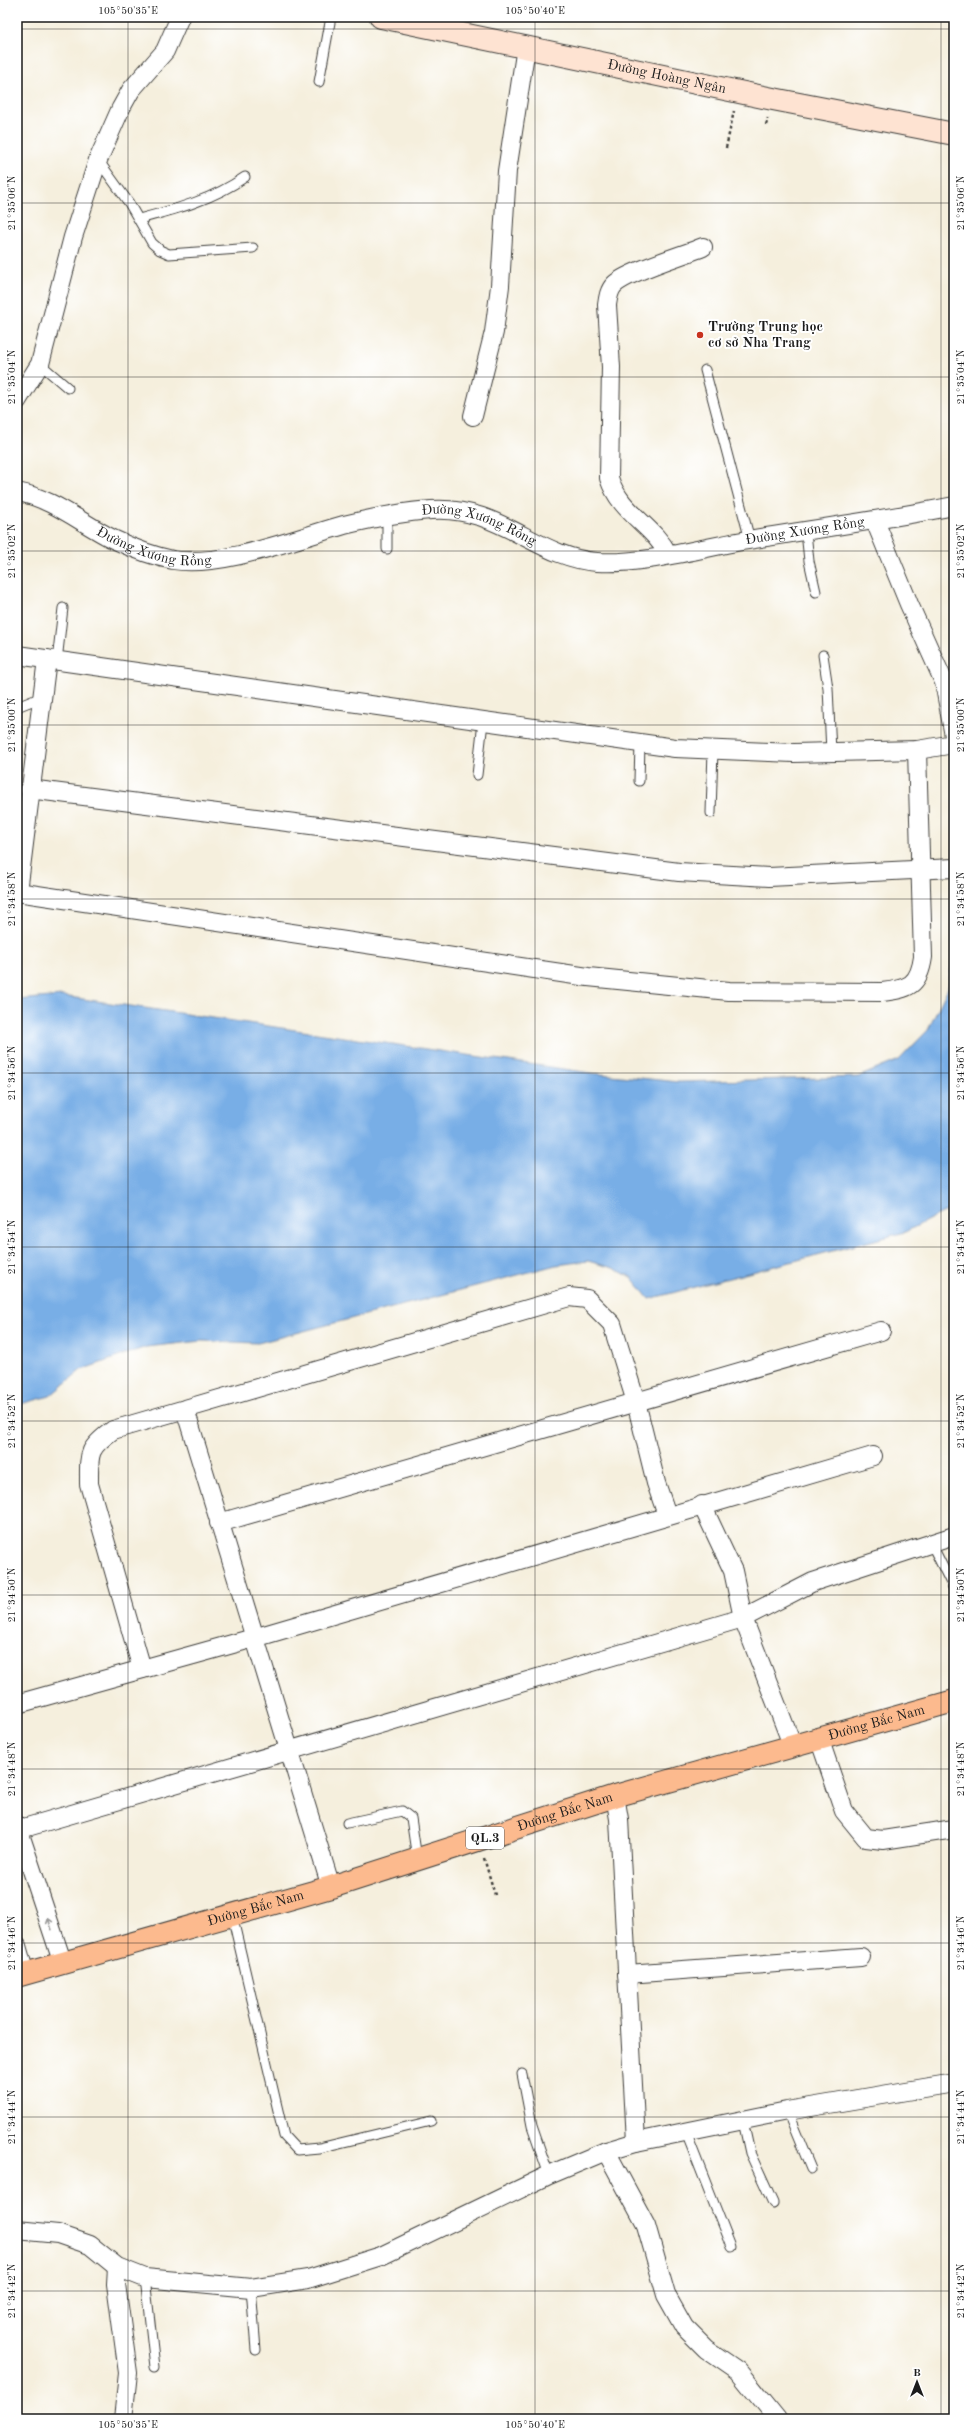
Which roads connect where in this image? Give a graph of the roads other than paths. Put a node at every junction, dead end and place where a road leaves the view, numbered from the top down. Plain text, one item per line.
1 (180, 17) edge
2 (331, 17) edge
3 (381, 17) edge
4 (526, 47) junction
5 (319, 82) dead end
6 (954, 134) edge
7 (98, 160) junction
8 (245, 177) dead end
9 (139, 220) junction
10 (704, 247) dead end
11 (253, 248) dead end
12 (40, 364) junction
13 (705, 370) dead end
14 (68, 388) dead end
15 (17, 401) edge
16 (473, 416) dead end
17 (17, 492) edge
18 (954, 506) edge
19 (387, 515) junction
20 (875, 521) junction
21 (806, 532) junction
22 (750, 540) junction
23 (387, 549) dead end
24 (668, 554) junction
25 (816, 592) dead end
26 (63, 608) dead end
27 (17, 655) edge
28 (823, 655) dead end
29 (52, 660) junction
30 (42, 697) junction
31 (17, 707) edge
32 (483, 722) junction
33 (954, 736) edge
34 (640, 744) junction
35 (954, 744) edge
36 (713, 750) junction
37 (917, 750) junction
38 (831, 752) junction
39 (477, 775) dead end
40 (639, 781) dead end
41 (25, 798) edge
42 (710, 813) dead end
43 (954, 868) edge
44 (920, 870) junction
45 (18, 892) edge
46 (881, 1331) dead end
47 (636, 1402) junction
48 (185, 1409) junction
49 (873, 1456) dead end
50 (702, 1505) junction
51 (667, 1515) junction
52 (219, 1523) junction
53 (954, 1536) edge
54 (931, 1543) junction
55 (954, 1589) edge
56 (743, 1618) junction
57 (254, 1638) junction
58 (142, 1669) junction
59 (954, 1701) edge
60 (17, 1704) edge
61 (819, 1738) junction
62 (793, 1747) junction
63 (290, 1750) junction
64 (615, 1796) junction
65 (347, 1823) dead end
66 (17, 1828) edge
67 (954, 1828) edge
68 (417, 1859) junction
69 (332, 1887) junction
70 (232, 1915) junction
71 (17, 1946) edge
72 (861, 1957) dead end
73 (62, 1961) junction
74 (627, 1974) junction
75 (21, 1975) edge
76 (522, 2074) dead end
77 (954, 2082) edge
78 (787, 2111) junction
79 (431, 2121) dead end
80 (743, 2121) junction
81 (685, 2130) junction
82 (636, 2142) junction
83 (606, 2151) junction
84 (811, 2169) dead end
85 (549, 2175) junction
86 (773, 2203) dead end
87 (17, 2230) edge
88 (731, 2247) dead end
89 (117, 2267) junction
90 (145, 2278) junction
91 (251, 2288) junction
92 (256, 2350) dead end
93 (155, 2367) dead end
94 (122, 2419) edge
95 (777, 2419) edge

1 - 7 street
2 - 5 lane
3 - 4 street, Đường Hoàng Ngân
4 - 6 street, Đường Hoàng Ngân
4 - 16 street
7 - 9 lane
7 - 12 street
8 - 9 lane
9 - 11 lane
10 - 24 street
12 - 14 lane
12 - 15 street
13 - 22 lane
17 - 19 street, Đường Xương Rồng
18 - 20 street, Đường Xương Rồng
19 - 23 lane
19 - 24 street, Đường Xương Rồng
20 - 21 street, Đường Xương Rồng
20 - 33 street
21 - 22 street, Đường Xương Rồng
21 - 25 lane
22 - 24 street, Đường Xương Rồng
26 - 29 lane
27 - 29 street
28 - 38 lane
29 - 30 street
29 - 32 street
30 - 31 lane
30 - 41 street
32 - 34 street
32 - 39 lane
34 - 36 street
34 - 40 lane
35 - 37 street
36 - 38 street
36 - 42 lane
37 - 38 street
37 - 44 street
41 - 44 street
41 - 45 street
43 - 44 street
44 - 45 street
46 - 47 street
47 - 48 street
47 - 51 street
47 - 52 street
48 - 52 street
48 - 58 street
49 - 50 street
50 - 51 street
50 - 56 street
51 - 57 street
52 - 57 street
53 - 54 street
54 - 55 lane
54 - 56 street
56 - 62 street
56 - 63 street
57 - 58 street
57 - 63 street
58 - 60 street
59 - 61 highway, Đường Bắc Nam / QL.3
61 - 62 highway, Đường Bắc Nam / QL.3
61 - 67 street
62 - 64 highway, Đường Bắc Nam / QL.3
63 - 66 street
63 - 69 street
64 - 68 highway, Đường Bắc Nam / QL.3
64 - 74 street
65 - 68 lane
73 -> 66 street
68 - 69 highway, Đường Bắc Nam / QL.3
69 - 70 highway, Đường Bắc Nam / QL.3
70 - 73 highway, Đường Bắc Nam / QL.3
70 - 79 lane
71 - 75 street
72 - 74 street
73 - 75 highway, Đường Bắc Nam / QL.3
74 - 82 street
76 - 85 lane
77 - 78 street
78 - 80 street
78 - 84 lane
80 - 81 street
80 - 86 lane
81 - 82 street
81 - 88 lane
82 - 83 street
83 - 85 street
83 - 95 street
85 - 91 street
87 - 89 street
89 - 90 street
89 - 94 street
90 - 91 street
90 - 93 lane
91 - 92 lane

